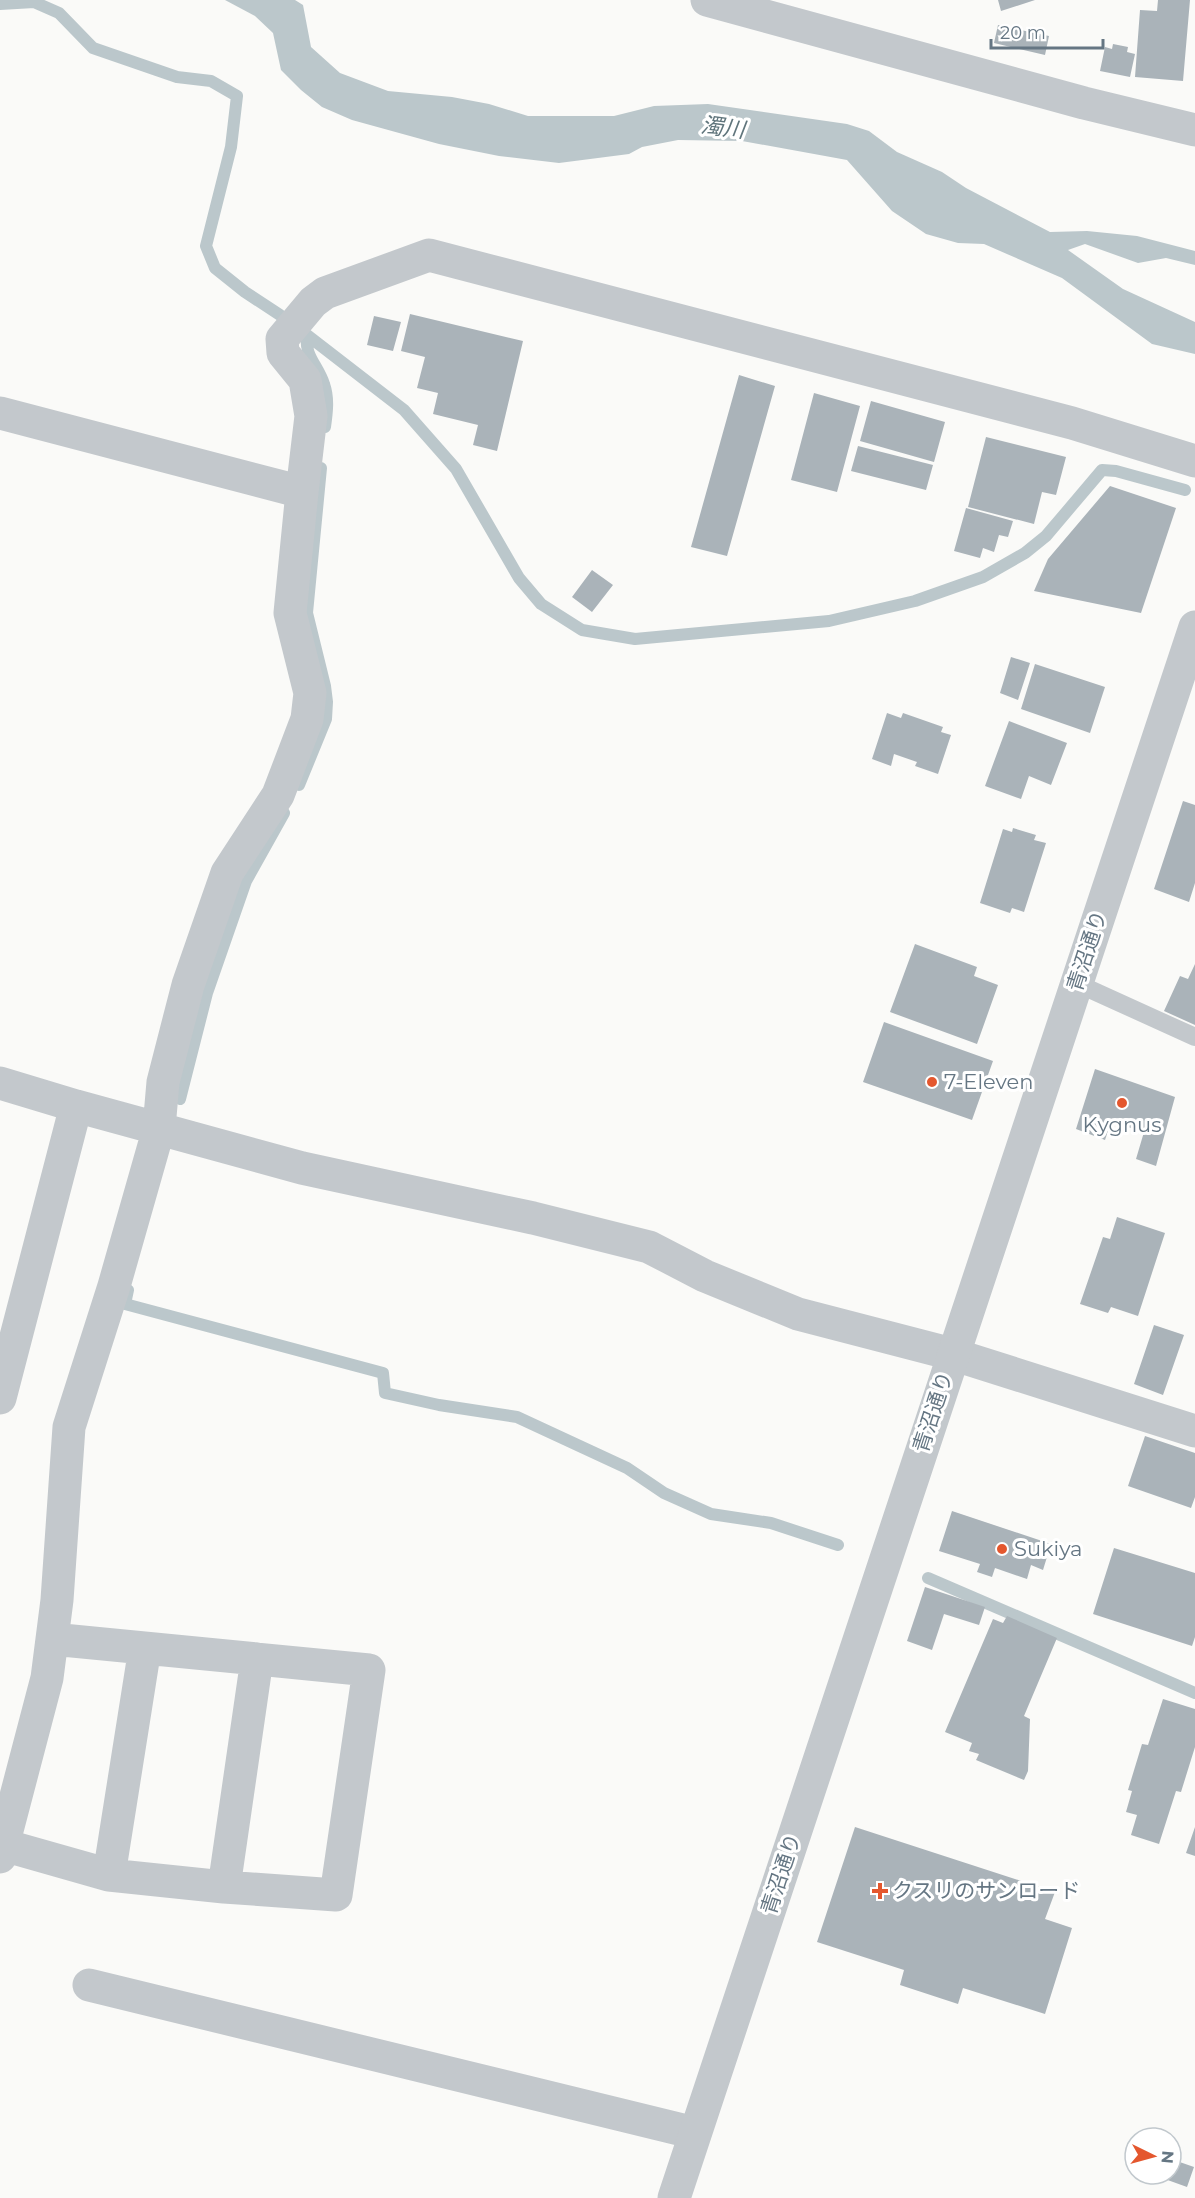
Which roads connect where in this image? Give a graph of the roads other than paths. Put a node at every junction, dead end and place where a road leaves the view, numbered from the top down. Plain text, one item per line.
1 (707, 0) edge
2 (1195, 130) edge
3 (0, 413) edge
4 (1195, 461) edge
5 (302, 492) junction
6 (1195, 627) edge
7 (1076, 983) junction
8 (1195, 1037) edge
9 (0, 1083) edge
10 (76, 1106) junction
11 (159, 1128) junction
12 (952, 1354) junction
13 (0, 1398) edge
14 (1195, 1431) edge
15 (52, 1639) junction
16 (145, 1648) junction
17 (257, 1659) junction
18 (2, 1851) edge
19 (109, 1875) junction
20 (224, 1887) junction
21 (89, 1985) dead end
22 (695, 2133) junction
23 (674, 2198) edge

1 - 2 street
3 - 5 street
4 - 5 street
5 - 11 street
6 - 7 street, 青沼通り
7 - 8 lane
7 - 12 street, 青沼通り
9 - 10 street
10 - 11 street
10 - 13 street
11 - 12 street
11 - 15 street
12 - 14 street
12 - 22 street, 青沼通り
15 - 16 street
15 - 18 street
16 - 17 street
16 - 19 street
17 - 20 street
17 - 20 street
18 - 19 street
19 - 20 street
21 - 22 street
22 - 23 street, 青沼通り

